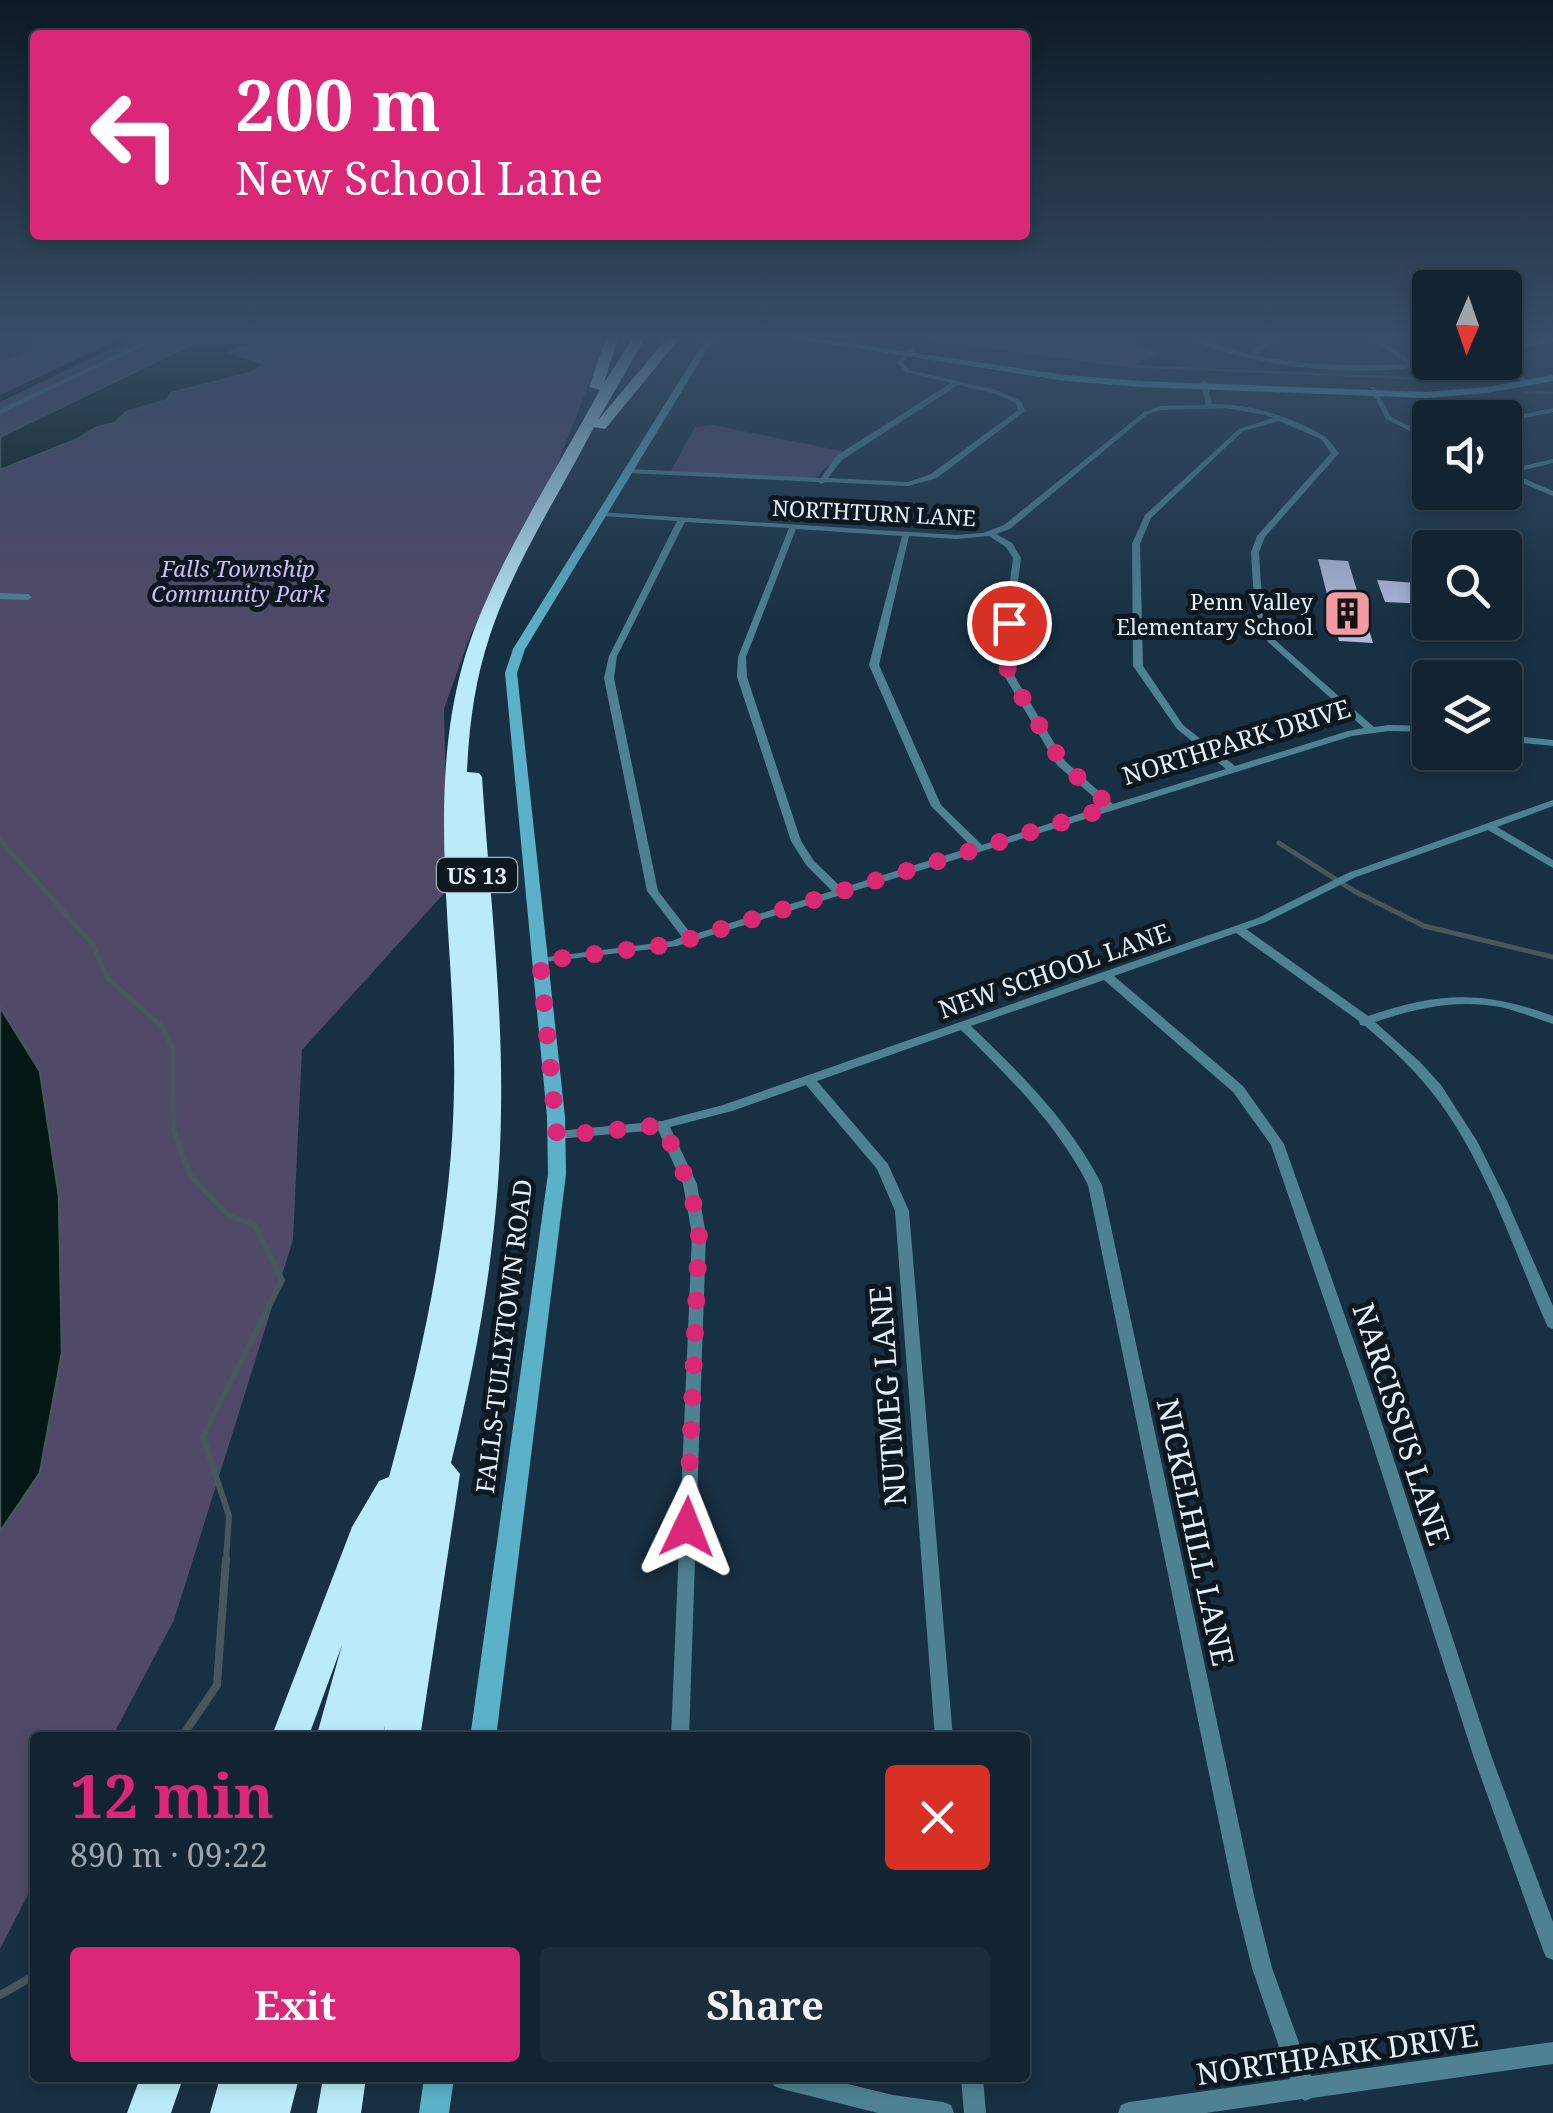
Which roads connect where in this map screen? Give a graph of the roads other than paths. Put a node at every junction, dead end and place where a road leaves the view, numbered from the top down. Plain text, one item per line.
1 (579, 437) edge
2 (582, 437) edge
3 (594, 437) edge
4 (650, 437) edge
5 (872, 437) edge
6 (986, 437) edge
7 (1117, 437) edge
8 (1234, 437) edge
9 (1321, 437) edge
10 (573, 453) junction
11 (1553, 461) edge
12 (1522, 468) edge
13 (629, 471) junction
14 (1522, 480) edge
15 (822, 482) junction
16 (1553, 494) edge
17 (602, 514) junction
18 (682, 520) junction
19 (793, 527) junction
20 (906, 534) junction
21 (991, 534) junction
22 (0, 596) edge
23 (28, 596) dead end
24 (1370, 729) junction
25 (1412, 729) edge
26 (1522, 740) edge
27 (1553, 743) edge
28 (1234, 769) junction
29 (1553, 803) edge
30 (1111, 807) junction
31 (1488, 826) junction
32 (980, 848) junction
33 (1553, 866) edge
34 (840, 892) junction
35 (1238, 929) junction
36 (689, 939) junction
37 (540, 961) junction
38 (1106, 975) junction
39 (1553, 1020) edge
40 (1364, 1022) junction
41 (963, 1025) junction
42 (810, 1080) junction
43 (662, 1125) junction
44 (557, 1136) junction
45 (1553, 1323) edge
46 (460, 1346) junction
47 (409, 1460) junction
48 (291, 1732) edge
49 (336, 1732) edge
50 (364, 1732) edge
51 (402, 1732) edge
52 (484, 1732) edge
53 (680, 1732) edge
54 (944, 1732) edge
55 (1553, 1950) edge
56 (1553, 2053) edge
57 (161, 2082) edge
58 (241, 2082) edge
59 (275, 2082) edge
60 (343, 2082) edge
61 (438, 2082) edge
62 (798, 2082) edge
63 (972, 2082) edge
64 (1305, 2090) junction
65 (149, 2113) edge
66 (232, 2113) edge
67 (268, 2113) edge
68 (339, 2113) edge
69 (434, 2113) edge
70 (943, 2113) edge
71 (975, 2113) edge
72 (1129, 2113) edge

1 - 10 highway
2 - 10 highway, US 13
3 - 46 highway, US 13
4 - 13 street, FALLS-TULLYTOWN ROAD
5 - 15 street
6 - 15 street
7 - 21 street, NORTHTURN LANE
8 - 28 street
9 - 24 street, NORTHTURN LANE
10 - 47 highway, US 13
11 - 12 street
13 - 15 street
13 - 17 street, FALLS-TULLYTOWN ROAD
14 - 16 street
17 - 18 street, NORTHTURN LANE
17 - 37 street, FALLS-TULLYTOWN ROAD
18 - 19 street, NORTHTURN LANE
18 - 36 street
19 - 20 street, NORTHTURN LANE
19 - 34 street
20 - 21 street, NORTHTURN LANE
20 - 32 street
21 - 30 street
22 - 23 street
24 - 25 street, NORTHPARK DRIVE
24 - 28 street, NORTHPARK DRIVE
26 - 27 street
28 - 30 street, NORTHPARK DRIVE
29 - 31 street, NEW SCHOOL LANE
30 - 32 street, NORTHPARK DRIVE
31 - 33 street
31 - 35 street, NEW SCHOOL LANE
32 - 34 street, NORTHPARK DRIVE
34 - 36 street, NORTHPARK DRIVE
35 - 38 street, NEW SCHOOL LANE
35 - 40 street
36 - 37 street, NORTHPARK DRIVE
37 - 44 street, FALLS-TULLYTOWN ROAD
38 - 41 street, NEW SCHOOL LANE
38 - 55 street, NARCISSUS LANE
39 - 40 street
40 - 45 street
41 - 42 street, NEW SCHOOL LANE
41 - 64 street, NICKELHILL LANE
42 - 43 street, NEW SCHOOL LANE
42 - 54 street, NUTMEG LANE
43 - 44 street, NEW SCHOOL LANE
43 - 53 street
44 - 52 street, FALLS-TULLYTOWN ROAD
46 - 50 highway, US 13
46 - 51 highway
47 - 48 highway
47 - 49 highway, US 13
56 - 64 street, NORTHPARK DRIVE
57 - 65 highway
58 - 66 highway
59 - 67 highway
60 - 68 highway
61 - 69 street
62 - 70 street
63 - 71 street
64 - 72 street, NORTHPARK DRIVE

